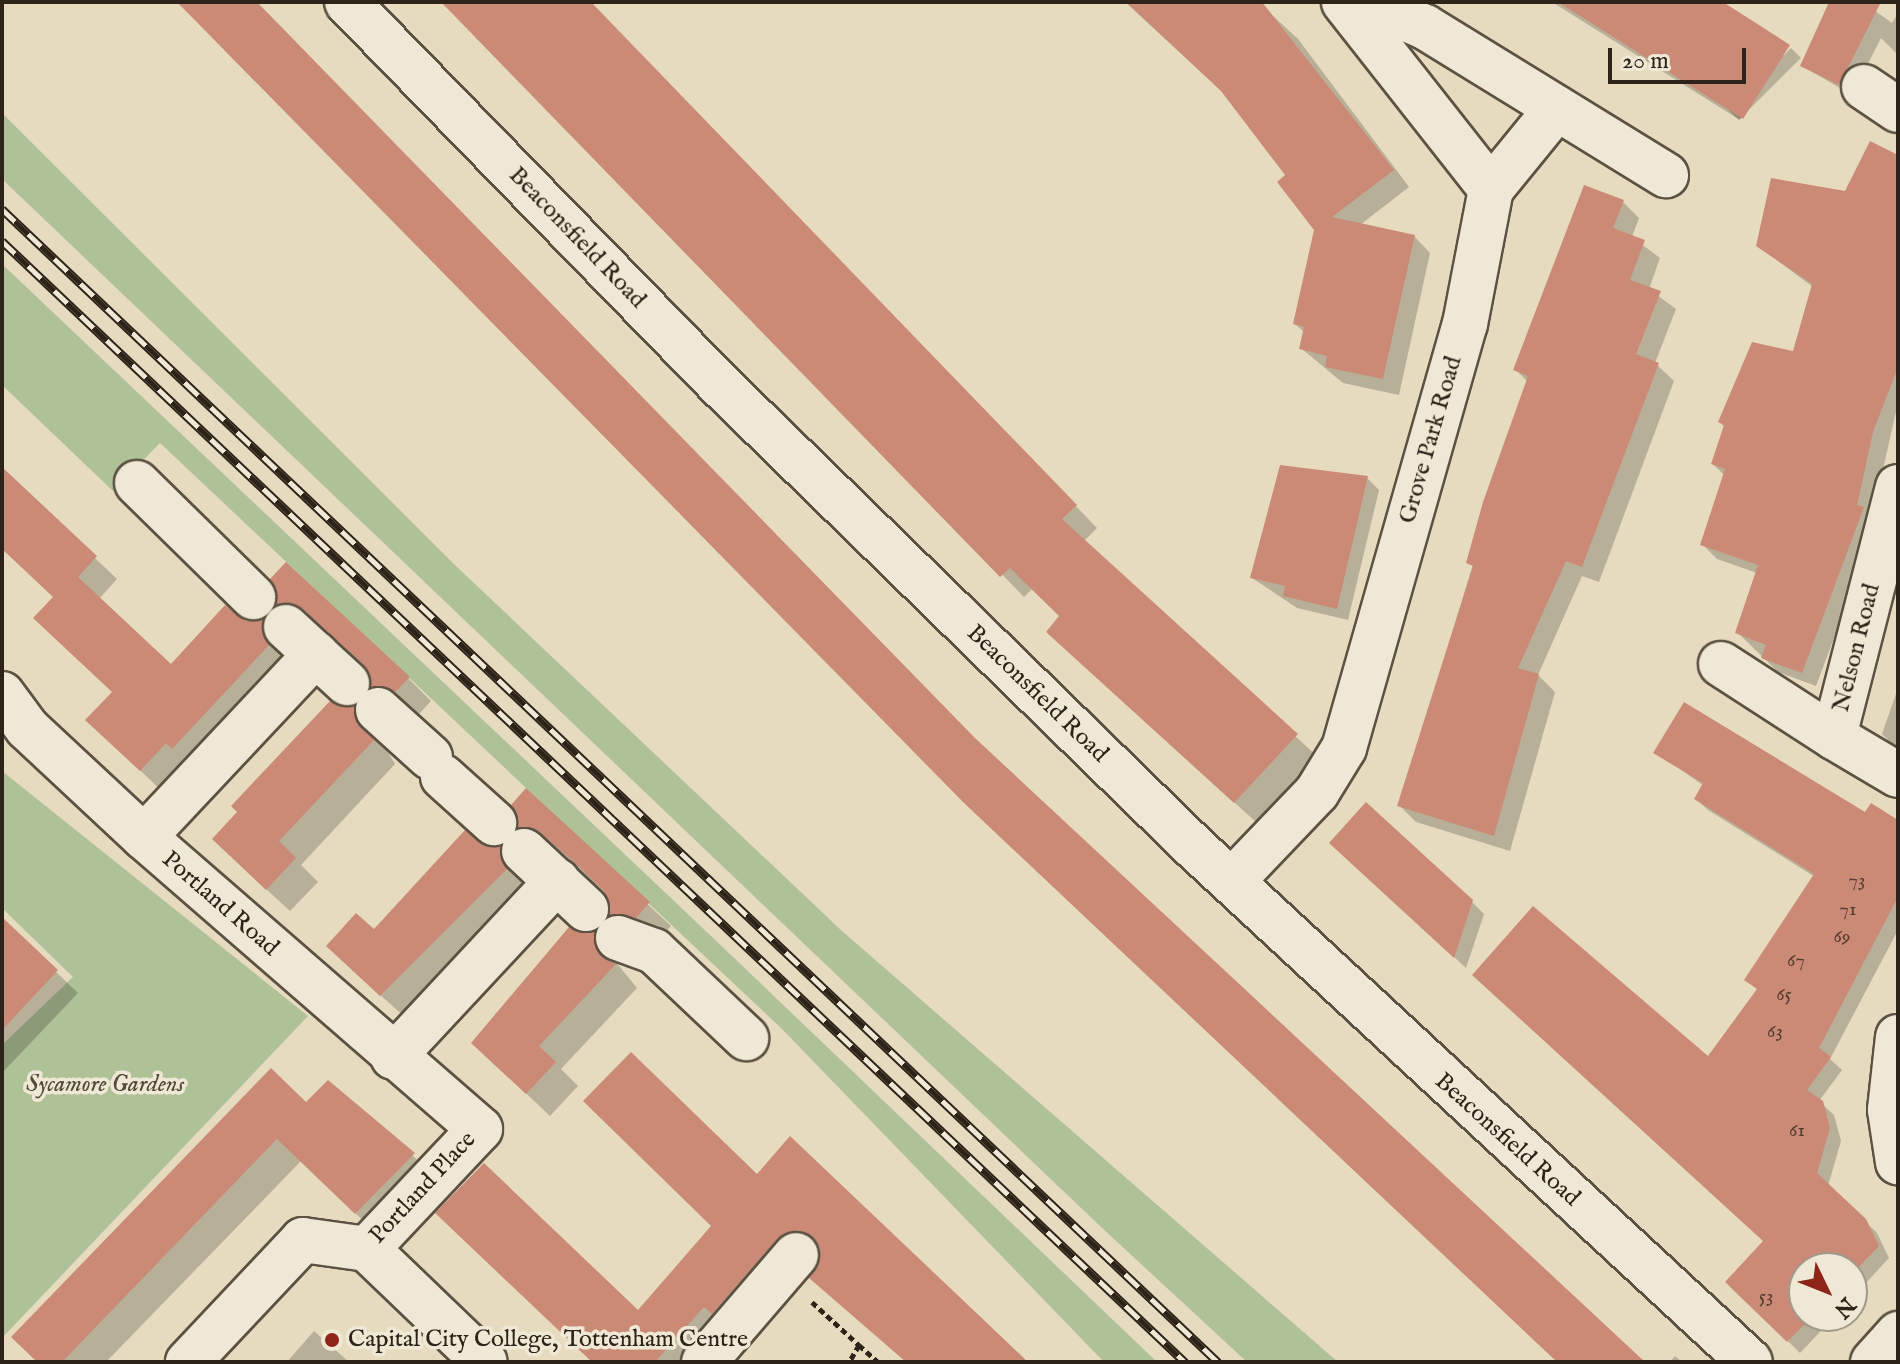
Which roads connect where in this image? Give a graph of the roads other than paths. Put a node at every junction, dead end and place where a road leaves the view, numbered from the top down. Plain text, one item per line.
1 (347, 2) edge
2 (1344, 2) edge
3 (1366, 2) edge
4 (1557, 108) junction
5 (1666, 175) dead end
6 (1491, 189) junction
7 (137, 483) dead end
8 (1898, 487) edge
9 (253, 597) dead end
10 (1721, 664) dead end
11 (2, 694) edge
12 (1834, 737) junction
13 (1898, 775) edge
14 (144, 837) junction
15 (1232, 881) junction
16 (618, 938) dead end
17 (1898, 1037) edge
18 (746, 1038) dead end
19 (393, 1057) junction
20 (450, 1100) joint
21 (1898, 1162) edge
22 (367, 1249) junction
23 (788, 1264) road end
24 (1898, 1334) edge
25 (188, 1362) edge
26 (485, 1362) edge
27 (704, 1362) edge
28 (1750, 1362) edge
29 (1873, 1362) edge

1 - 15 street, Beaconsfield Road
2 - 6 street
3 - 4 street
4 - 5 street
4 - 6 street
6 - 15 street, Grove Park Road
7 - 9 street
8 - 12 street, Nelson Road
10 - 12 street
11 - 14 street, Portland Road
12 - 13 street, Nelson Road
14 - 19 street, Portland Road
14 - 19 street
15 - 28 street, Beaconsfield Road
16 - 18 street
17 - 21 street
19 - 20 street, Portland Road
20 - 22 street, Portland Place
22 - 25 street, Portland Place
22 - 26 street
23 - 27 street
24 - 29 street

